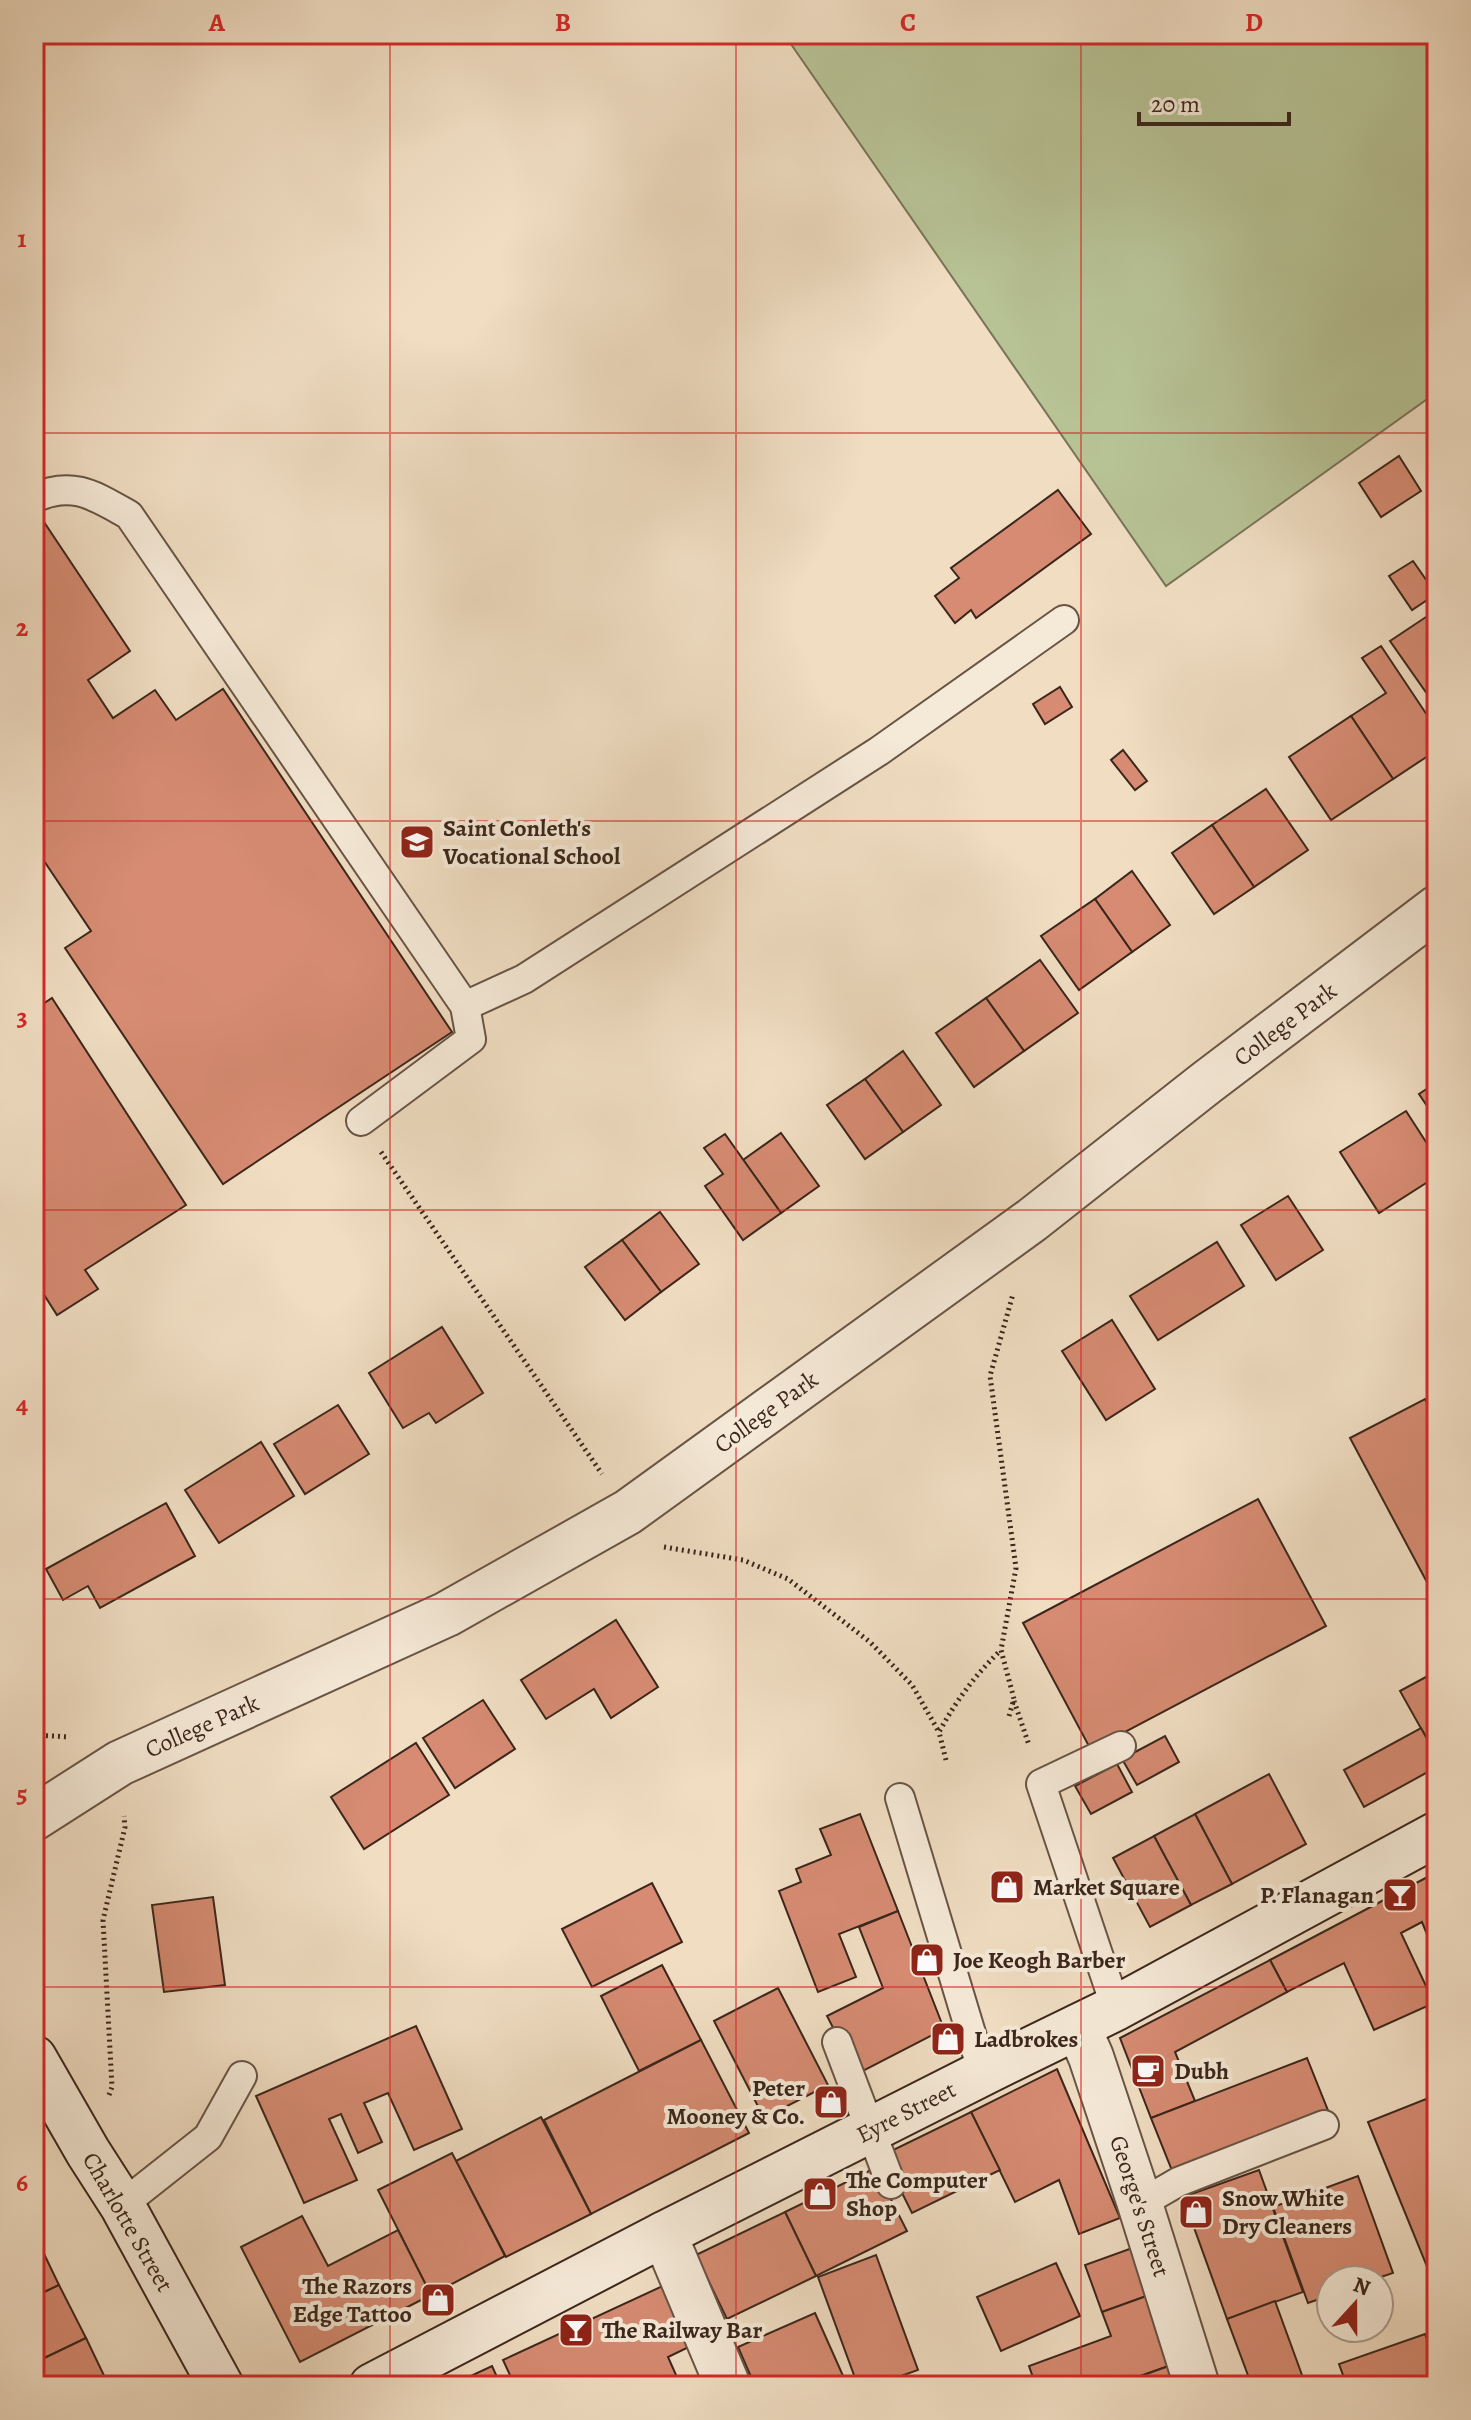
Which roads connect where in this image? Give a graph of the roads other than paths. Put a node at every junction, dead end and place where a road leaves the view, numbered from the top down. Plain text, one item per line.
1 (34, 498) edge
2 (1064, 620) dead end
3 (1437, 908) edge
4 (465, 1006) junction
5 (361, 1121) dead end
6 (1121, 1746) dead end
7 (900, 1798) dead end
8 (34, 1818) edge
9 (1436, 1839) edge
10 (1097, 2018) junction
11 (837, 2042) dead end
12 (36, 2067) edge
13 (983, 2073) junction
14 (242, 2076) dead end
15 (1324, 2125) dead end
16 (869, 2131) junction
17 (891, 2184) dead end
18 (1140, 2204) junction
19 (122, 2205) junction
20 (664, 2234) junction
21 (221, 2386) edge
22 (372, 2386) edge
23 (728, 2386) edge
24 (1197, 2386) edge

1 - 4 lane
2 - 4 lane
3 - 8 street, College Park
4 - 5 lane
6 - 10 lane
7 - 13 lane
9 - 10 street, Eyre Street
10 - 13 street, Eyre Street
10 - 18 street, George's Street
11 - 16 lane
12 - 19 street, Charlotte Street
13 - 16 street, Eyre Street
14 - 19 lane
15 - 18 lane
16 - 17 lane
16 - 20 street, Eyre Street
18 - 24 street, George's Street
19 - 21 street, Charlotte Street
20 - 22 street, Eyre Street
20 - 23 street

